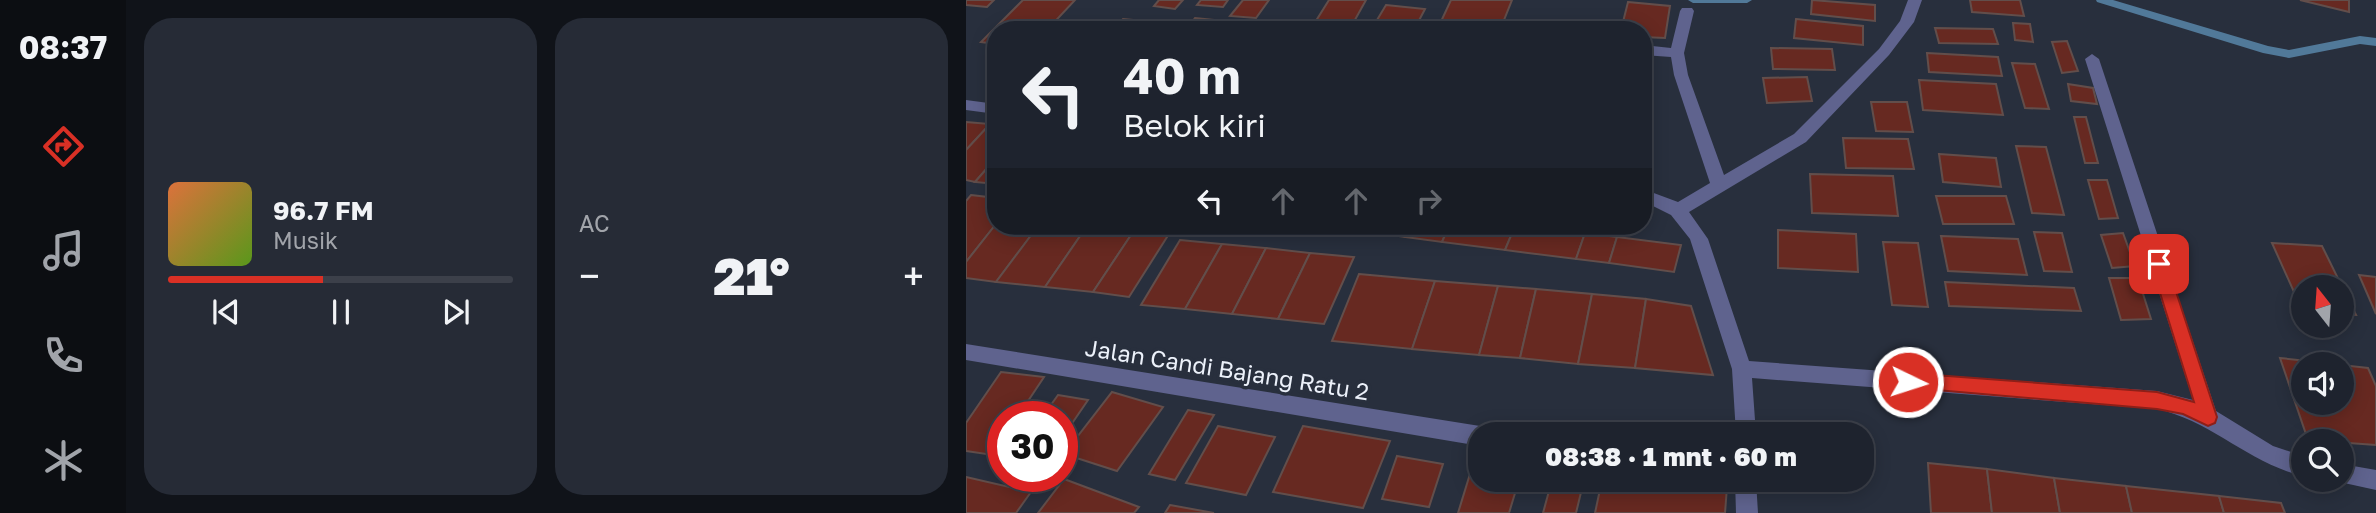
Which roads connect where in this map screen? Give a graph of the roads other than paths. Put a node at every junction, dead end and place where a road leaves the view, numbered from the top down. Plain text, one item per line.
1 (1915, 0) edge
2 (1686, 10) dead end
3 (1652, 51) edge
4 (1677, 53) junction
5 (2092, 59) dead end
6 (966, 105) edge
7 (987, 108) edge
8 (1720, 187) junction
9 (1652, 196) edge
10 (1678, 209) junction
11 (966, 352) edge
12 (1742, 369) junction
13 (2208, 417) junction
14 (1745, 422) edge
15 (1468, 434) edge
16 (2291, 462) edge
17 (2354, 476) edge
18 (2376, 480) edge
19 (1746, 492) edge
20 (1747, 513) edge

1 - 8 street
2 - 4 street
3 - 4 street
4 - 8 street
5 - 13 street
6 - 7 street
8 - 10 street
9 - 10 street
10 - 12 street
11 - 15 street, Jalan Candi Bajang Ratu 2
12 - 13 street
12 - 14 street
13 - 16 street
17 - 18 street
19 - 20 street

